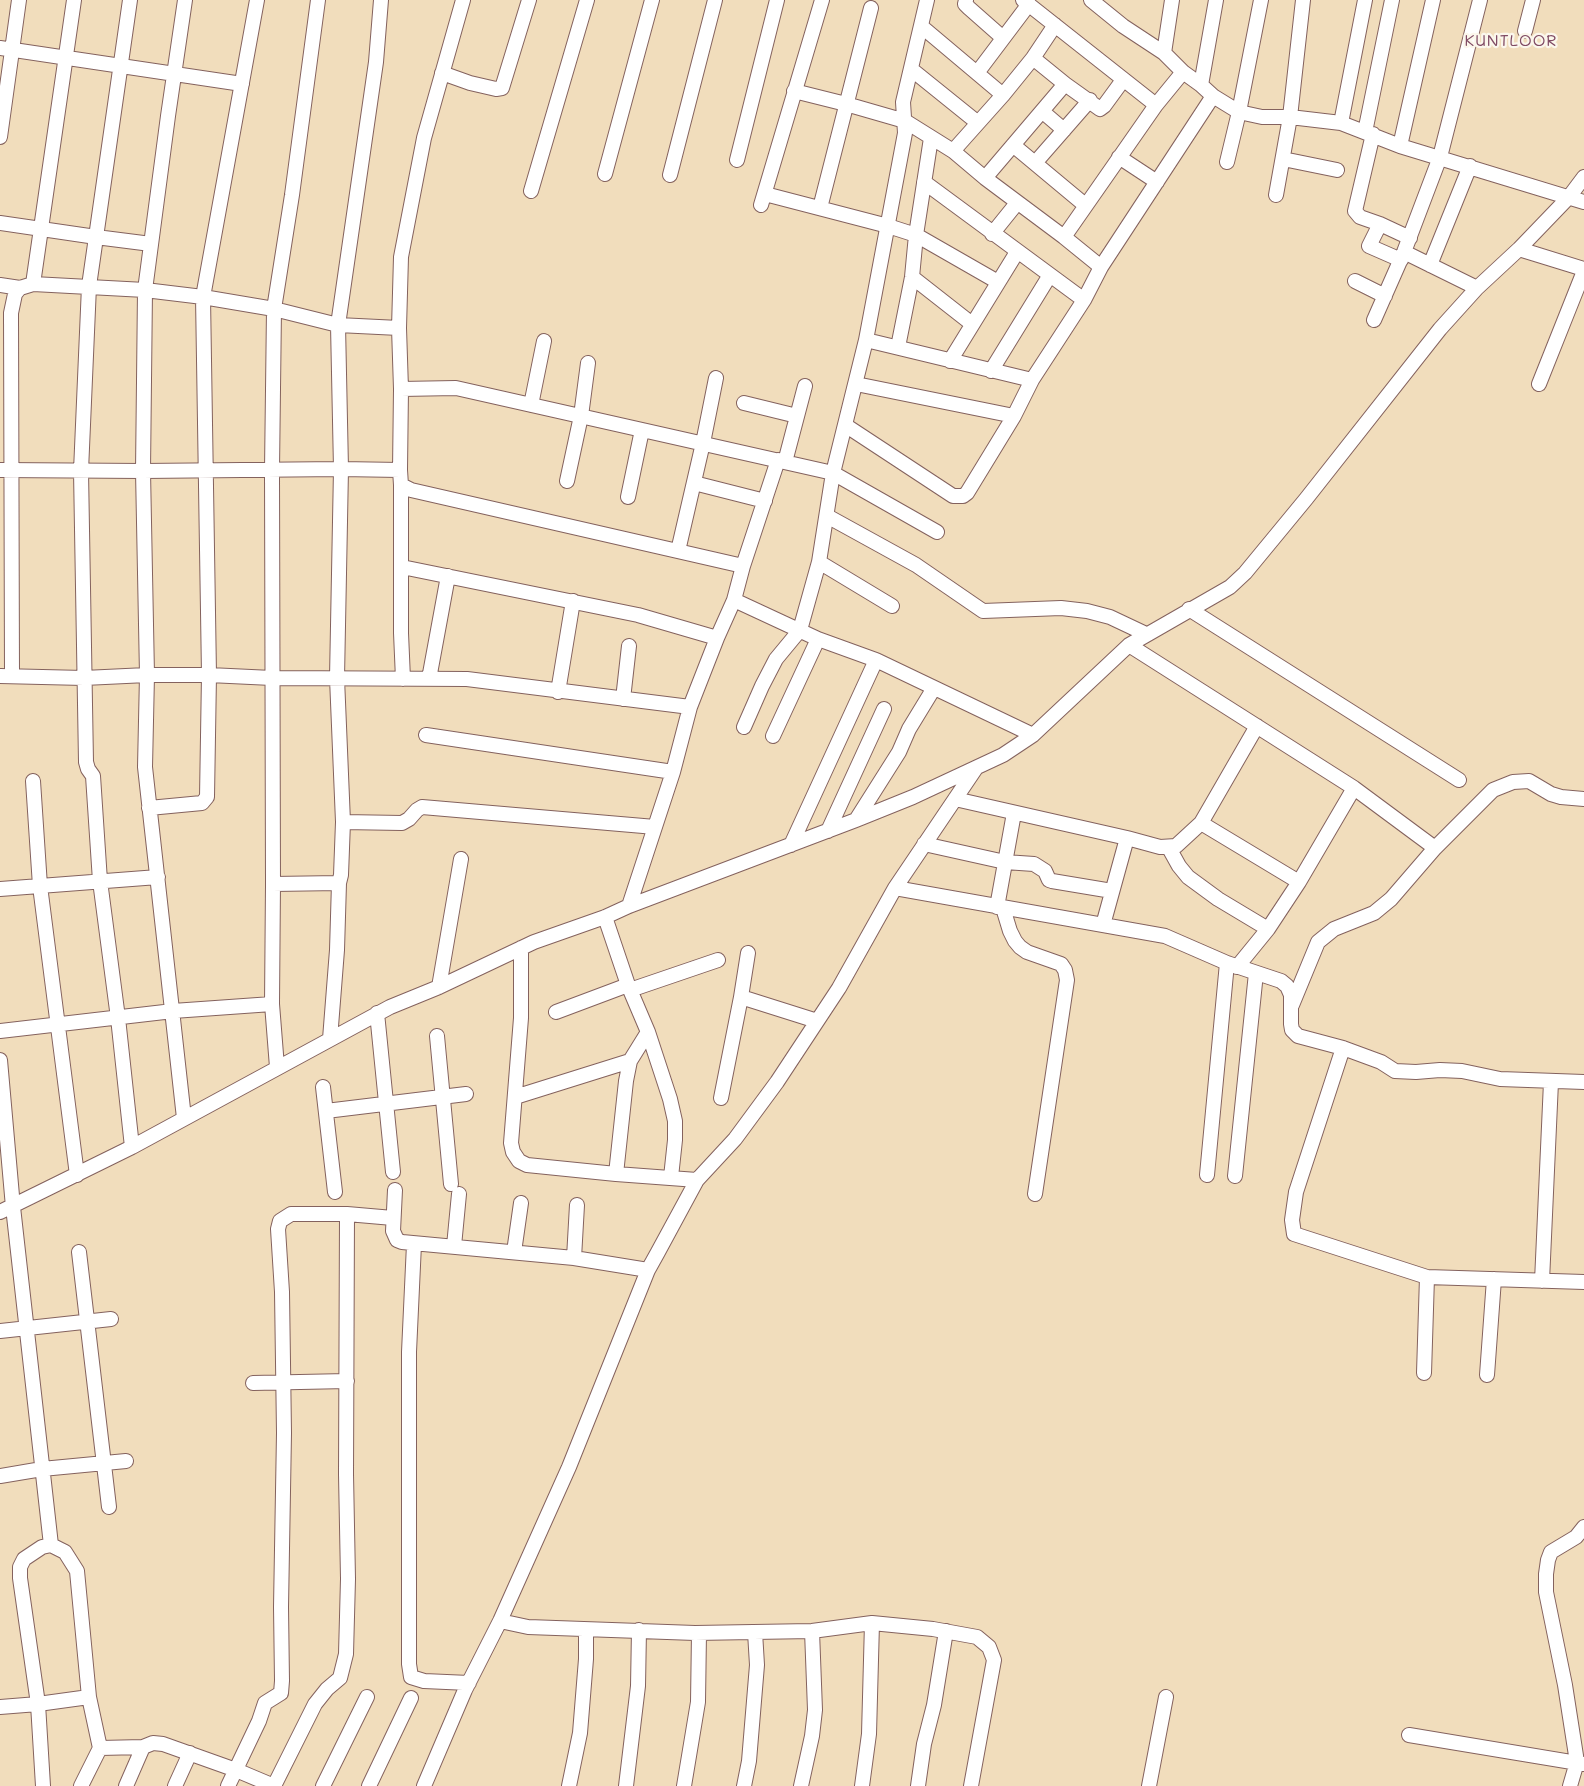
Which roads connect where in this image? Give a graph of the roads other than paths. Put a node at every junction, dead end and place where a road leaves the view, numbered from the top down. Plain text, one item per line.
1 (19, 0) edge
2 (74, 0) edge
3 (130, 0) edge
4 (185, 0) edge
5 (257, 0) edge
6 (318, 0) edge
7 (381, 0) edge
8 (463, 0) edge
9 (529, 0) edge
10 (587, 0) edge
11 (652, 0) edge
12 (715, 0) edge
13 (777, 0) edge
14 (822, 0) edge
15 (928, 0) edge
16 (966, 0) edge
17 (1090, 0) edge
18 (1172, 0) edge
19 (1216, 0) edge
20 (1261, 0) edge
21 (1303, 0) edge
22 (1365, 0) edge
23 (1392, 0) edge
24 (1433, 0) edge
25 (1480, 0) edge
26 (1533, 0) edge
27 (1026, 2) edge
28 (871, 8) dead end
29 (1055, 25) junction
30 (921, 26) junction
31 (1525, 31) dead end
32 (1004, 38) junction
33 (6, 50) edge
34 (1164, 53) junction
35 (66, 58) junction
36 (1033, 58) junction
37 (120, 66) junction
38 (911, 69) junction
39 (1183, 72) junction
40 (442, 73) junction
41 (977, 73) junction
42 (174, 74) junction
43 (1123, 80) junction
44 (242, 84) junction
45 (1066, 84) junction
46 (1201, 85) junction
47 (794, 92) junction
48 (1003, 95) junction
49 (1213, 96) junction
50 (1090, 100) junction
51 (846, 104) junction
52 (1156, 105) junction
53 (1043, 112) junction
54 (1239, 112) junction
55 (1290, 117) junction
56 (905, 121) junction
57 (1341, 122) junction
58 (978, 123) junction
59 (1064, 130) junction
60 (1369, 133) junction
61 (0, 137) edge
62 (931, 138) junction
63 (1013, 145) junction
64 (1400, 146) junction
65 (953, 151) junction
66 (1119, 157) junction
67 (1440, 157) junction
68 (1282, 159) junction
69 (737, 160) dead end
70 (1227, 162) dead end
71 (1035, 163) junction
72 (1470, 166) junction
73 (1337, 170) dead end
74 (605, 174) dead end
75 (670, 175) dead end
76 (1584, 177) edge
77 (985, 178) junction
78 (924, 182) junction
79 (1157, 182) junction
80 (532, 190) dead end
81 (1276, 195) dead end
82 (1569, 197) junction
83 (1584, 202) edge
84 (1016, 203) junction
85 (1086, 205) junction
86 (820, 208) junction
87 (0, 223) edge
88 (1380, 224) junction
89 (888, 226) junction
90 (41, 229) junction
91 (992, 234) junction
92 (916, 235) junction
93 (96, 237) junction
94 (1064, 237) junction
95 (1410, 238) junction
96 (151, 244) junction
97 (1519, 249) junction
98 (1016, 252) junction
99 (1403, 256) junction
100 (1430, 265) junction
101 (1101, 267) junction
102 (1584, 270) edge
103 (1050, 276) junction
104 (912, 277) junction
105 (1355, 281) dead end
106 (998, 282) junction
107 (0, 285) edge
108 (27, 286) junction
109 (89, 286) junction
110 (1477, 288) junction
111 (145, 290) junction
112 (1385, 296) junction
113 (203, 297) junction
114 (1084, 300) junction
115 (274, 309) junction
116 (1374, 320) dead end
117 (338, 324) junction
118 (972, 324) junction
119 (399, 328) junction
120 (866, 340) junction
121 (544, 341) dead end
122 (898, 347) junction
123 (950, 361) junction
124 (588, 364) dead end
125 (992, 371) junction
126 (716, 378) dead end
127 (1032, 380) junction
128 (856, 384) junction
129 (1539, 384) dead end
130 (805, 386) dead end
131 (401, 389) junction
132 (744, 403) dead end
133 (531, 405) junction
134 (581, 416) junction
135 (797, 416) junction
136 (1014, 416) junction
137 (845, 425) junction
138 (642, 430) junction
139 (703, 443) junction
140 (781, 461) junction
141 (341, 469) junction
142 (6, 470) edge
143 (207, 470) junction
144 (272, 470) junction
145 (400, 470) junction
146 (81, 471) junction
147 (144, 471) junction
148 (833, 473) junction
149 (567, 481) dead end
150 (694, 483) junction
151 (401, 485) junction
152 (628, 497) dead end
153 (764, 501) junction
154 (827, 516) junction
155 (937, 532) dead end
156 (678, 551) junction
157 (818, 562) junction
158 (743, 566) junction
159 (402, 567) junction
160 (448, 576) junction
161 (734, 600) junction
162 (573, 601) junction
163 (892, 606) dead end
164 (1189, 610) junction
165 (800, 630) junction
166 (1146, 634) junction
167 (717, 638) junction
168 (818, 638) junction
169 (1129, 645) junction
170 (629, 646) dead end
171 (876, 660) junction
172 (147, 675) junction
173 (209, 675) junction
174 (6, 676) edge
175 (84, 678) junction
176 (272, 678) junction
177 (337, 678) junction
178 (403, 679) junction
179 (429, 679) junction
180 (934, 688) junction
181 (558, 692) junction
182 (623, 699) junction
183 (690, 707) junction
184 (884, 709) dead end
185 (1257, 726) junction
186 (744, 727) dead end
187 (426, 735) dead end
188 (1033, 735) junction
189 (773, 736) dead end
190 (976, 768) junction
191 (674, 772) junction
192 (1459, 780) dead end
193 (33, 781) dead end
194 (1354, 788) junction
195 (954, 798) junction
196 (1584, 800) edge
197 (149, 808) junction
198 (1014, 813) junction
199 (856, 820) junction
200 (343, 822) junction
201 (1201, 823) junction
202 (655, 827) junction
203 (828, 831) junction
204 (1127, 838) junction
205 (924, 844) junction
206 (791, 845) junction
207 (1169, 848) junction
208 (1435, 848) junction
209 (461, 859) dead end
210 (1005, 862) junction
211 (158, 877) junction
212 (100, 881) junction
213 (339, 882) junction
214 (1299, 882) junction
215 (273, 884) junction
216 (40, 886) junction
217 (895, 888) junction
218 (0, 889) edge
219 (1112, 891) junction
220 (629, 906) junction
221 (1000, 908) junction
222 (605, 917) junction
223 (1103, 925) junction
224 (1268, 929) junction
225 (521, 948) junction
226 (748, 953) dead end
227 (718, 960) dead end
228 (1232, 965) junction
229 (1256, 973) junction
230 (439, 986) junction
231 (629, 988) junction
232 (741, 997) junction
233 (272, 1004) junction
234 (1292, 1005) junction
235 (172, 1011) junction
236 (556, 1012) dead end
237 (377, 1013) junction
238 (118, 1018) junction
239 (817, 1021) junction
240 (59, 1024) junction
241 (0, 1031) edge
242 (648, 1032) junction
243 (437, 1036) dead end
244 (330, 1039) junction
245 (1343, 1048) junction
246 (0, 1060) edge
247 (630, 1061) junction
248 (277, 1067) junction
249 (1551, 1082) junction
250 (1584, 1082) edge
251 (323, 1087) dead end
252 (466, 1094) dead end
253 (443, 1097) junction
254 (515, 1097) junction
255 (721, 1098) dead end
256 (386, 1104) junction
257 (326, 1111) junction
258 (184, 1118) junction
259 (132, 1147) junction
260 (393, 1172) dead end
261 (616, 1174) junction
262 (77, 1175) junction
263 (1207, 1175) dead end
264 (1235, 1176) dead end
265 (671, 1177) junction
266 (697, 1180) junction
267 (395, 1190) dead end
268 (334, 1192) dead end
269 (1035, 1194) dead end
270 (521, 1203) dead end
271 (576, 1205) dead end
272 (6, 1210) edge
273 (347, 1214) junction
274 (393, 1218) junction
275 (414, 1244) junction
276 (454, 1246) junction
277 (79, 1252) dead end
278 (514, 1252) junction
279 (574, 1258) junction
280 (648, 1270) junction
281 (1427, 1277) junction
282 (1494, 1279) junction
283 (1542, 1281) junction
284 (1584, 1282) edge
285 (111, 1319) dead end
286 (88, 1321) junction
287 (28, 1328) junction
288 (0, 1331) edge
289 (1424, 1373) dead end
290 (1487, 1375) dead end
291 (347, 1381) junction
292 (283, 1382) junction
293 (252, 1383) dead end
294 (126, 1461) dead end
295 (104, 1463) junction
296 (42, 1469) junction
297 (0, 1476) edge
298 (109, 1507) dead end
299 (1584, 1527) edge
300 (51, 1545) junction
301 (500, 1621) junction
302 (872, 1623) junction
303 (586, 1630) junction
304 (639, 1630) junction
305 (812, 1631) junction
306 (946, 1631) junction
307 (755, 1632) junction
308 (700, 1633) junction
309 (469, 1683) junction
310 (1166, 1696) dead end
311 (89, 1697) junction
312 (367, 1697) dead end
313 (411, 1698) dead end
314 (38, 1704) junction
315 (0, 1707) edge
316 (1409, 1735) dead end
317 (143, 1747) junction
318 (100, 1748) junction
319 (190, 1753) junction
320 (1580, 1763) edge
321 (236, 1770) junction
322 (43, 1786) edge
323 (82, 1786) edge
324 (126, 1786) edge
325 (175, 1786) edge
326 (228, 1786) edge
327 (323, 1786) edge
328 (369, 1786) edge
329 (424, 1786) edge
330 (569, 1786) edge
331 (626, 1786) edge
332 (684, 1786) edge
333 (744, 1786) edge
334 (801, 1786) edge
335 (862, 1786) edge
336 (918, 1786) edge
337 (971, 1786) edge
338 (1149, 1786) edge
339 (1570, 1786) edge

1 - 33 street
2 - 35 street
3 - 37 street
4 - 42 street
5 - 44 street
6 - 115 street
7 - 117 street
8 - 40 street
9 - 40 street
10 - 80 street
11 - 74 street
12 - 75 street
13 - 69 street
14 - 47 street
15 - 30 street
16 - 32 street
17 - 34 street
18 - 34 street
19 - 46 street
20 - 54 street
21 - 55 street
22 - 57 street
23 - 60 street
24 - 64 street
25 - 67 street
26 - 31 street
27 - 29 street
27 - 32 street
28 - 51 street
29 - 36 street
29 - 43 street
30 - 38 street
30 - 41 street
32 - 41 street
33 - 35 street
33 - 61 street
34 - 39 street
35 - 37 street
35 - 90 street
36 - 45 street
36 - 48 street
37 - 42 street
37 - 93 street
38 - 56 street
38 - 58 street
39 - 46 street
39 - 52 street
40 - 119 street
41 - 48 street
42 - 44 street
42 - 96 street
43 - 50 street
43 - 52 street
44 - 113 street
45 - 50 street
45 - 53 street
46 - 49 street
47 - 51 street
47 - 86 street
48 - 58 street
49 - 54 street
49 - 79 street
50 - 59 street
51 - 56 street
51 - 86 street
52 - 66 street
53 - 59 street
53 - 63 street
54 - 55 street
54 - 70 street
55 - 57 street
55 - 68 street
56 - 62 street
56 - 89 street
57 - 60 street
58 - 65 street
59 - 71 street
60 - 64 street
60 - 88 street
62 - 65 street
62 - 78 street
63 - 71 street
63 - 77 street
64 - 67 street
65 - 77 street
66 - 79 street
66 - 85 street
67 - 72 street
67 - 95 street
68 - 73 street
68 - 81 street
71 - 85 street
72 - 82 street
72 - 100 street
76 - 82 street
77 - 84 street
78 - 91 street
78 - 92 street
79 - 101 street
82 - 83 street
82 - 97 street
84 - 91 street
84 - 94 street
85 - 94 street
86 - 89 street
87 - 90 street
88 - 95 street
88 - 99 street
89 - 92 street
89 - 120 street
90 - 93 street
90 - 108 street
91 - 98 street
92 - 104 street
92 - 106 street
93 - 96 street
93 - 109 street
94 - 101 street
95 - 99 street
96 - 111 street
97 - 102 street
97 - 110 street
98 - 103 street
98 - 106 street
99 - 100 street
99 - 112 street
100 - 110 street
101 - 114 street
102 - 129 street
103 - 114 street
103 - 125 street
104 - 118 street
104 - 122 street
105 - 112 street
106 - 118 street
107 - 108 street
108 - 109 street
108 - 142 street
109 - 111 street
109 - 146 street
110 - 164 street
111 - 113 street
111 - 147 street
112 - 116 street
113 - 115 street
113 - 143 street
114 - 127 street
115 - 117 street
115 - 144 street
117 - 119 street
117 - 141 street
118 - 123 street
119 - 131 street
120 - 122 street
120 - 128 street
121 - 133 street
122 - 123 street
123 - 125 street
124 - 134 street
125 - 127 street
126 - 139 street
127 - 136 street
128 - 136 street
128 - 137 street
130 - 135 street
131 - 133 street
131 - 145 street
132 - 135 street
133 - 134 street
134 - 138 street
134 - 149 street
135 - 140 street
136 - 137 street
137 - 148 street
138 - 139 street
138 - 152 street
139 - 140 street
139 - 150 street
140 - 148 street
140 - 153 street
141 - 144 street
141 - 145 street
141 - 177 street
142 - 146 street
142 - 174 street
143 - 144 street
143 - 147 street
143 - 173 street
144 - 176 street
145 - 151 street
146 - 147 street
146 - 175 street
147 - 172 street
148 - 154 street
148 - 155 street
150 - 153 street
150 - 156 street
151 - 156 street
151 - 159 street
153 - 158 street
154 - 157 street
154 - 166 street
156 - 158 street
157 - 163 street
157 - 165 street
158 - 161 street
159 - 160 street
159 - 178 street
160 - 162 street
160 - 179 street
161 - 165 street
161 - 167 street
162 - 167 street
162 - 181 street
164 - 166 street
164 - 192 street
165 - 168 street
165 - 186 street
166 - 169 street
167 - 183 street
168 - 171 street
168 - 189 street
169 - 185 street
169 - 188 street
170 - 182 street
171 - 180 street
171 - 206 street
172 - 173 street
172 - 175 street
172 - 197 street
173 - 176 street
173 - 197 street
174 - 175 street
175 - 212 street
176 - 177 street
176 - 215 street
177 - 178 street
177 - 200 street
178 - 179 street
179 - 181 street
180 - 188 street
180 - 199 street
181 - 182 street
182 - 183 street
183 - 191 street
184 - 203 street
185 - 194 street
185 - 201 street
187 - 191 street
188 - 190 street
190 - 195 street
190 - 199 street
191 - 202 street
193 - 216 street
194 - 208 street
194 - 214 street
195 - 198 street
195 - 205 street
196 - 208 street
197 - 211 street
198 - 204 street
198 - 210 street
199 - 203 street
200 - 202 street
200 - 213 street
201 - 207 street
201 - 214 street
202 - 220 street
203 - 206 street
204 - 207 street
204 - 219 street
205 - 210 street
205 - 217 street
206 - 220 street
207 - 224 street
208 - 234 street
209 - 230 street
210 - 219 street
210 - 221 street
211 - 212 street
211 - 235 street
212 - 216 street
212 - 238 street
213 - 215 street
213 - 244 street
214 - 224 street
215 - 233 street
216 - 218 street
216 - 240 street
217 - 221 street
217 - 239 street
219 - 223 street
220 - 222 street
221 - 223 street
221 - 269 street
222 - 225 street
222 - 231 street
223 - 228 street
224 - 228 street
225 - 230 street
225 - 254 street
226 - 232 street
227 - 231 street
228 - 229 street
228 - 263 street
229 - 234 street
229 - 264 street
230 - 237 street
231 - 236 street
231 - 242 street
232 - 239 street
232 - 255 street
233 - 235 street
233 - 248 street
234 - 245 street
235 - 238 street
235 - 258 street
237 - 244 street
237 - 256 street
238 - 240 street
238 - 259 street
239 - 266 street
240 - 241 street
240 - 262 street
242 - 247 street
242 - 265 street
243 - 253 street
244 - 248 street
245 - 249 street
245 - 281 street
246 - 272 street
247 - 254 street
247 - 261 street
248 - 258 street
249 - 250 street
249 - 283 street
251 - 257 street
252 - 253 street
253 - 256 street
253 - 276 street
254 - 261 street
256 - 257 street
256 - 260 street
257 - 268 street
258 - 259 street
259 - 262 street
261 - 265 street
262 - 272 street
265 - 266 street
266 - 280 street
267 - 274 street
270 - 278 street
271 - 279 street
272 - 287 street
273 - 274 street
273 - 291 street
273 - 292 street
274 - 275 street
275 - 276 street
275 - 309 street
276 - 278 street
277 - 286 street
278 - 279 street
279 - 280 street
280 - 301 street
281 - 282 street
281 - 289 street
282 - 283 street
282 - 290 street
283 - 284 street
285 - 286 street
286 - 287 street
286 - 295 street
287 - 288 street
287 - 296 street
291 - 292 street
291 - 321 street
292 - 293 street
292 - 321 street
294 - 295 street
295 - 296 street
295 - 298 street
296 - 297 street
296 - 300 street
299 - 320 street
300 - 311 street
300 - 314 street
301 - 303 street
301 - 309 street
302 - 305 street
302 - 306 street
302 - 335 street
303 - 304 street
303 - 330 street
304 - 308 street
304 - 331 street
305 - 307 street
305 - 334 street
306 - 336 street
306 - 337 street
307 - 308 street
307 - 333 street
308 - 332 street
309 - 329 street
310 - 338 street
311 - 314 street
311 - 318 street
312 - 327 street
313 - 328 street
314 - 315 street
314 - 322 street
316 - 320 street
317 - 318 street
317 - 319 street
317 - 324 street
318 - 323 street
319 - 321 street
319 - 325 street
320 - 339 street
321 - 326 street

